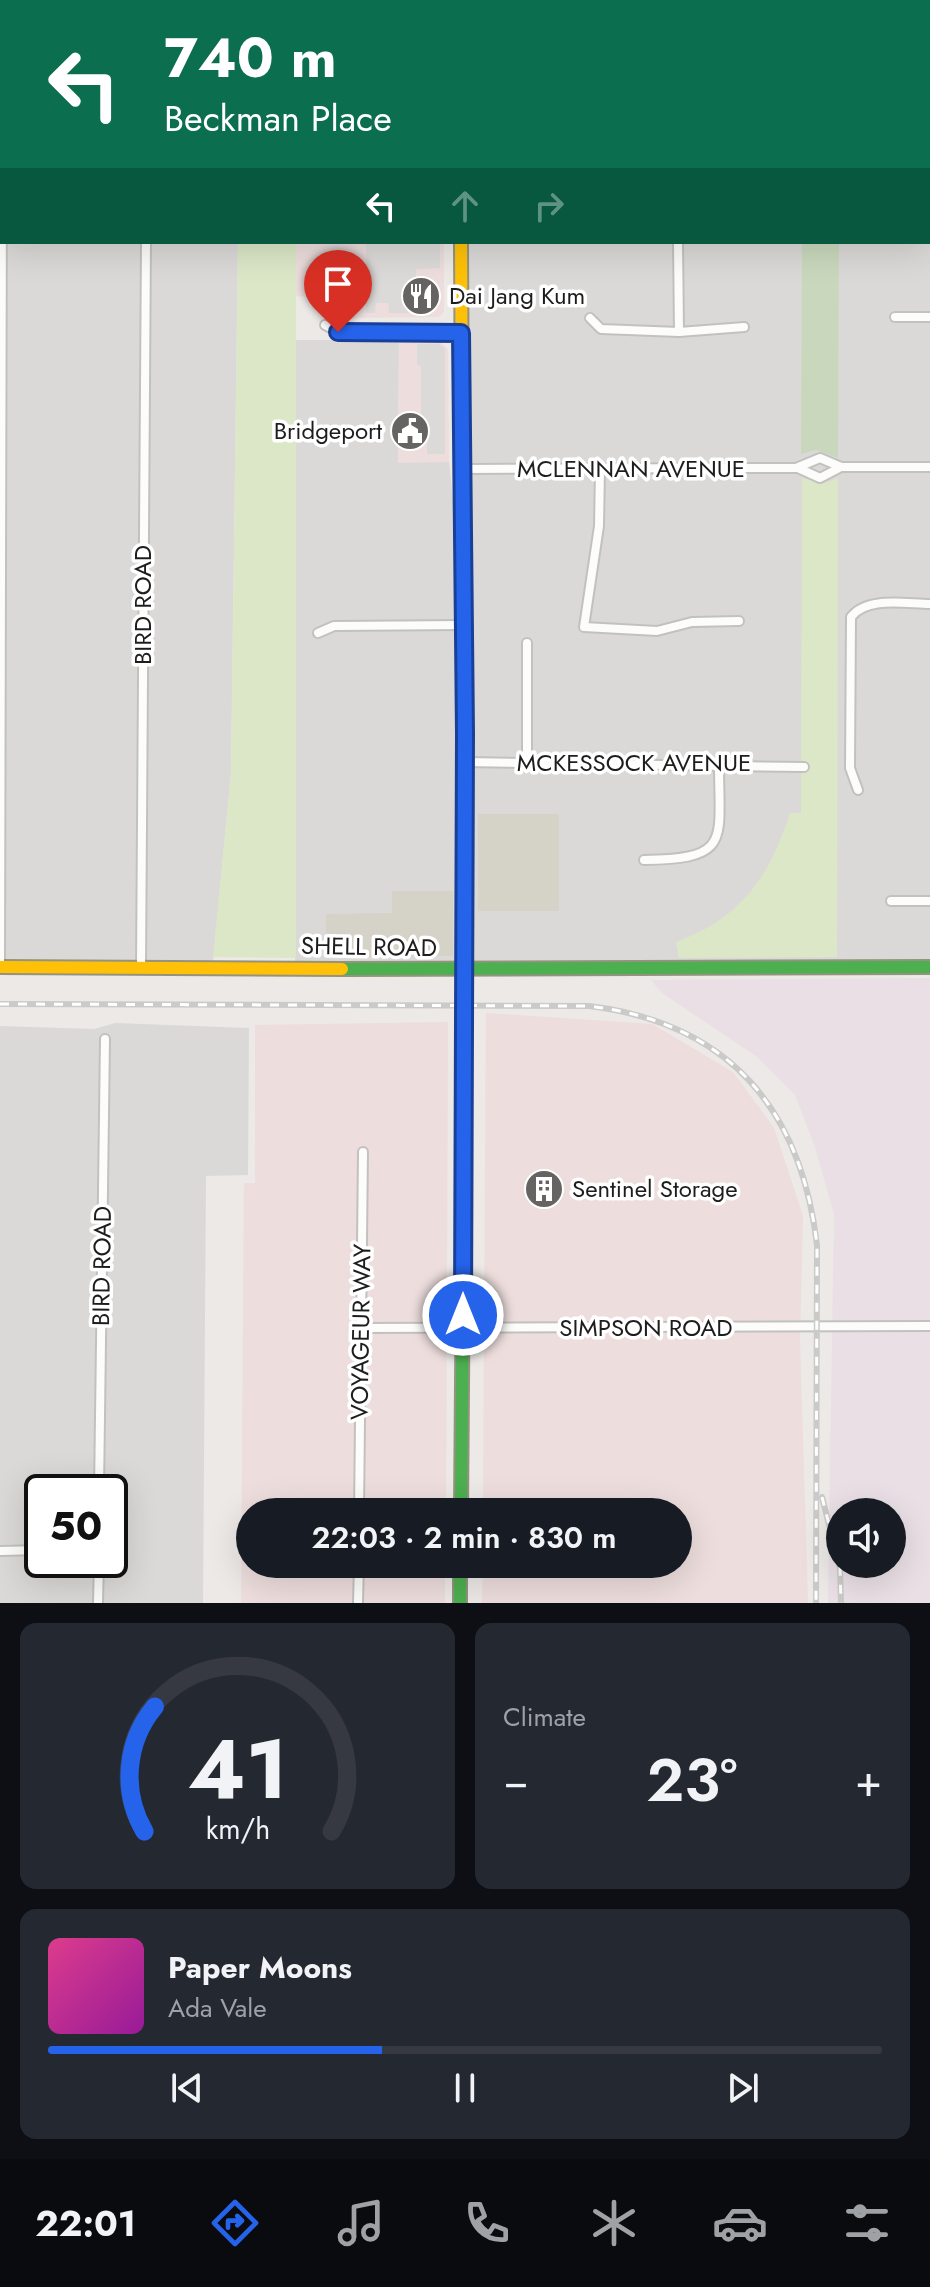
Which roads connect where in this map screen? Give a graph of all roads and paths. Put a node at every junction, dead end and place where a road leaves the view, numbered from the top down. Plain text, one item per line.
1 (2, 244) edge
2 (146, 244) edge
3 (461, 244) edge
4 (678, 244) edge
5 (895, 317) dead end
6 (930, 317) edge
7 (590, 318) dead end
8 (325, 325) dead end
9 (744, 327) dead end
10 (679, 332) junction
11 (461, 333) junction
12 (841, 467) junction
13 (930, 467) edge
14 (798, 468) junction
15 (464, 469) junction
16 (600, 469) junction
17 (930, 604) edge
18 (739, 621) dead end
19 (465, 625) junction
20 (318, 633) dead end
21 (527, 643) dead end
22 (465, 762) junction
23 (527, 762) junction
24 (719, 764) junction
25 (804, 767) dead end
26 (858, 790) dead end
27 (644, 860) dead end
28 (891, 901) dead end
29 (930, 901) edge
30 (0, 960) edge
31 (0, 967) edge
32 (930, 967) edge
33 (141, 968) junction
34 (465, 970) junction
35 (105, 1039) dead end
36 (363, 1152) dead end
37 (930, 1326) edge
38 (361, 1328) junction
39 (463, 1328) junction
40 (99, 1474) edge
41 (359, 1498) edge
42 (461, 1498) edge
43 (24, 1550) edge
44 (0, 1551) edge
45 (99, 1578) edge
46 (359, 1578) edge
47 (460, 1578) edge
48 (98, 1603) edge
49 (358, 1603) edge
50 (460, 1603) edge

1 - 30 street
2 - 33 street, BIRD ROAD
3 - 11 main road
4 - 10 street
5 - 6 street
7 - 10 street
8 - 11 street
9 - 10 street
11 - 15 main road
12 - 13 street, MCLENNAN AVENUE
12 - 14 street, MCLENNAN AVENUE
12 - 14 street, MCLENNAN AVENUE
14 - 16 street, MCLENNAN AVENUE
15 - 16 street, MCLENNAN AVENUE
15 - 19 main road
16 - 18 street
17 - 26 street
19 - 20 street
19 - 22 main road
21 - 23 street
22 - 23 street, MCKESSOCK AVENUE
22 - 34 main road
23 - 24 street, MCKESSOCK AVENUE
24 - 25 street, MCKESSOCK AVENUE
24 - 27 street
28 - 29 street
31 - 33 main road, SHELL ROAD
32 - 34 main road, SHELL ROAD
33 - 34 main road, SHELL ROAD
34 - 39 main road
35 - 40 street, BIRD ROAD
36 - 38 street, VOYAGEUR WAY
37 - 39 street, SIMPSON ROAD
38 - 39 street, SIMPSON ROAD
38 - 41 street, VOYAGEUR WAY
39 - 42 main road
43 - 44 street
45 - 48 street
46 - 49 street
47 - 50 main road

